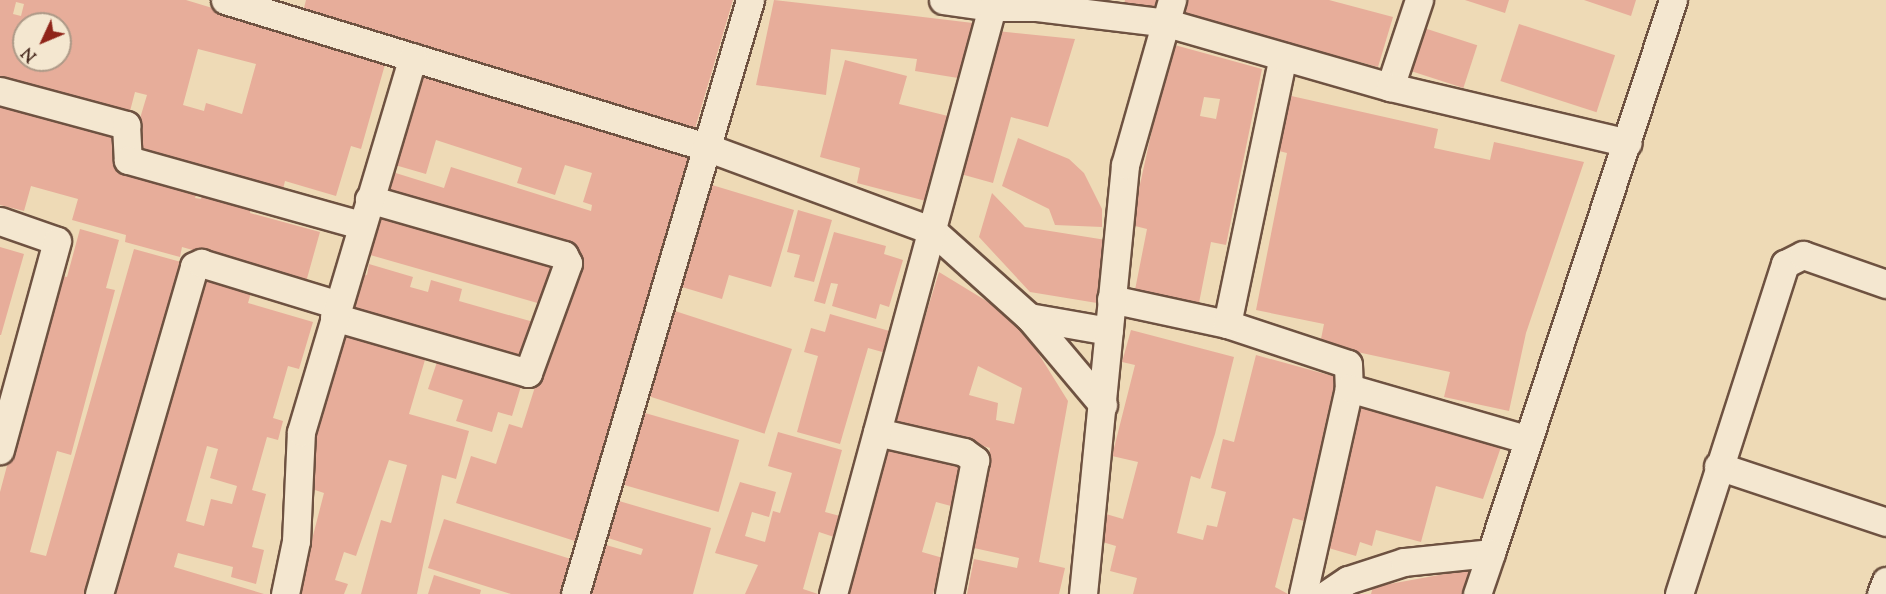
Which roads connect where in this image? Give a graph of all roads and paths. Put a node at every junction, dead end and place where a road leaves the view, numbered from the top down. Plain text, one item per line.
1 (225, 0) edge
2 (750, 0) edge
3 (943, 0) edge
4 (1419, 0) edge
5 (1673, 0) edge
6 (1038, 3) edge
7 (992, 7) junction
8 (284, 9) edge
9 (1169, 12) edge
10 (413, 57) junction
11 (1283, 57) junction
12 (1390, 87) junction
13 (0, 90) edge
14 (1628, 143) junction
15 (706, 147) junction
16 (369, 199) junction
17 (0, 221) edge
18 (361, 225) junction
19 (933, 231) junction
20 (1886, 284) edge
21 (1111, 299) junction
22 (336, 311) junction
23 (1029, 317) junction
24 (1227, 324) junction
25 (1109, 331) junction
26 (1348, 388) junction
27 (1103, 405) junction
28 (877, 432) junction
29 (1526, 439) junction
30 (0, 450) edge
31 (1718, 466) junction
32 (1886, 522) edge
33 (1491, 553) junction
34 (1886, 581) edge
35 (99, 594) edge
36 (285, 594) edge
37 (575, 594) edge
38 (833, 594) edge
39 (949, 594) edge
40 (1083, 594) edge
41 (1303, 594) edge
42 (1327, 594) edge
43 (1477, 594) edge
44 (1679, 594) edge
45 (1881, 594) edge

1 - 8 street
2 - 15 street
3 - 7 street
4 - 12 street
5 - 14 street
6 - 7 street
6 - 9 street
7 - 19 street
8 - 10 street
9 - 11 street
9 - 21 street
10 - 15 street
10 - 16 street
11 - 12 street
11 - 24 street
12 - 14 street
13 - 18 street
14 - 29 street
15 - 19 street
15 - 37 street
16 - 18 street
16 - 22 street
17 - 30 street
18 - 22 street
19 - 23 street
19 - 28 street
20 - 31 street
21 - 24 street
21 - 25 street
22 - 35 street
22 - 36 street
23 - 25 street
23 - 27 street
24 - 26 street
25 - 27 street
26 - 29 street
26 - 41 street
27 - 40 street
28 - 38 street
28 - 39 street
29 - 33 street
31 - 32 street
31 - 44 street
33 - 42 street
33 - 43 street
34 - 45 street

